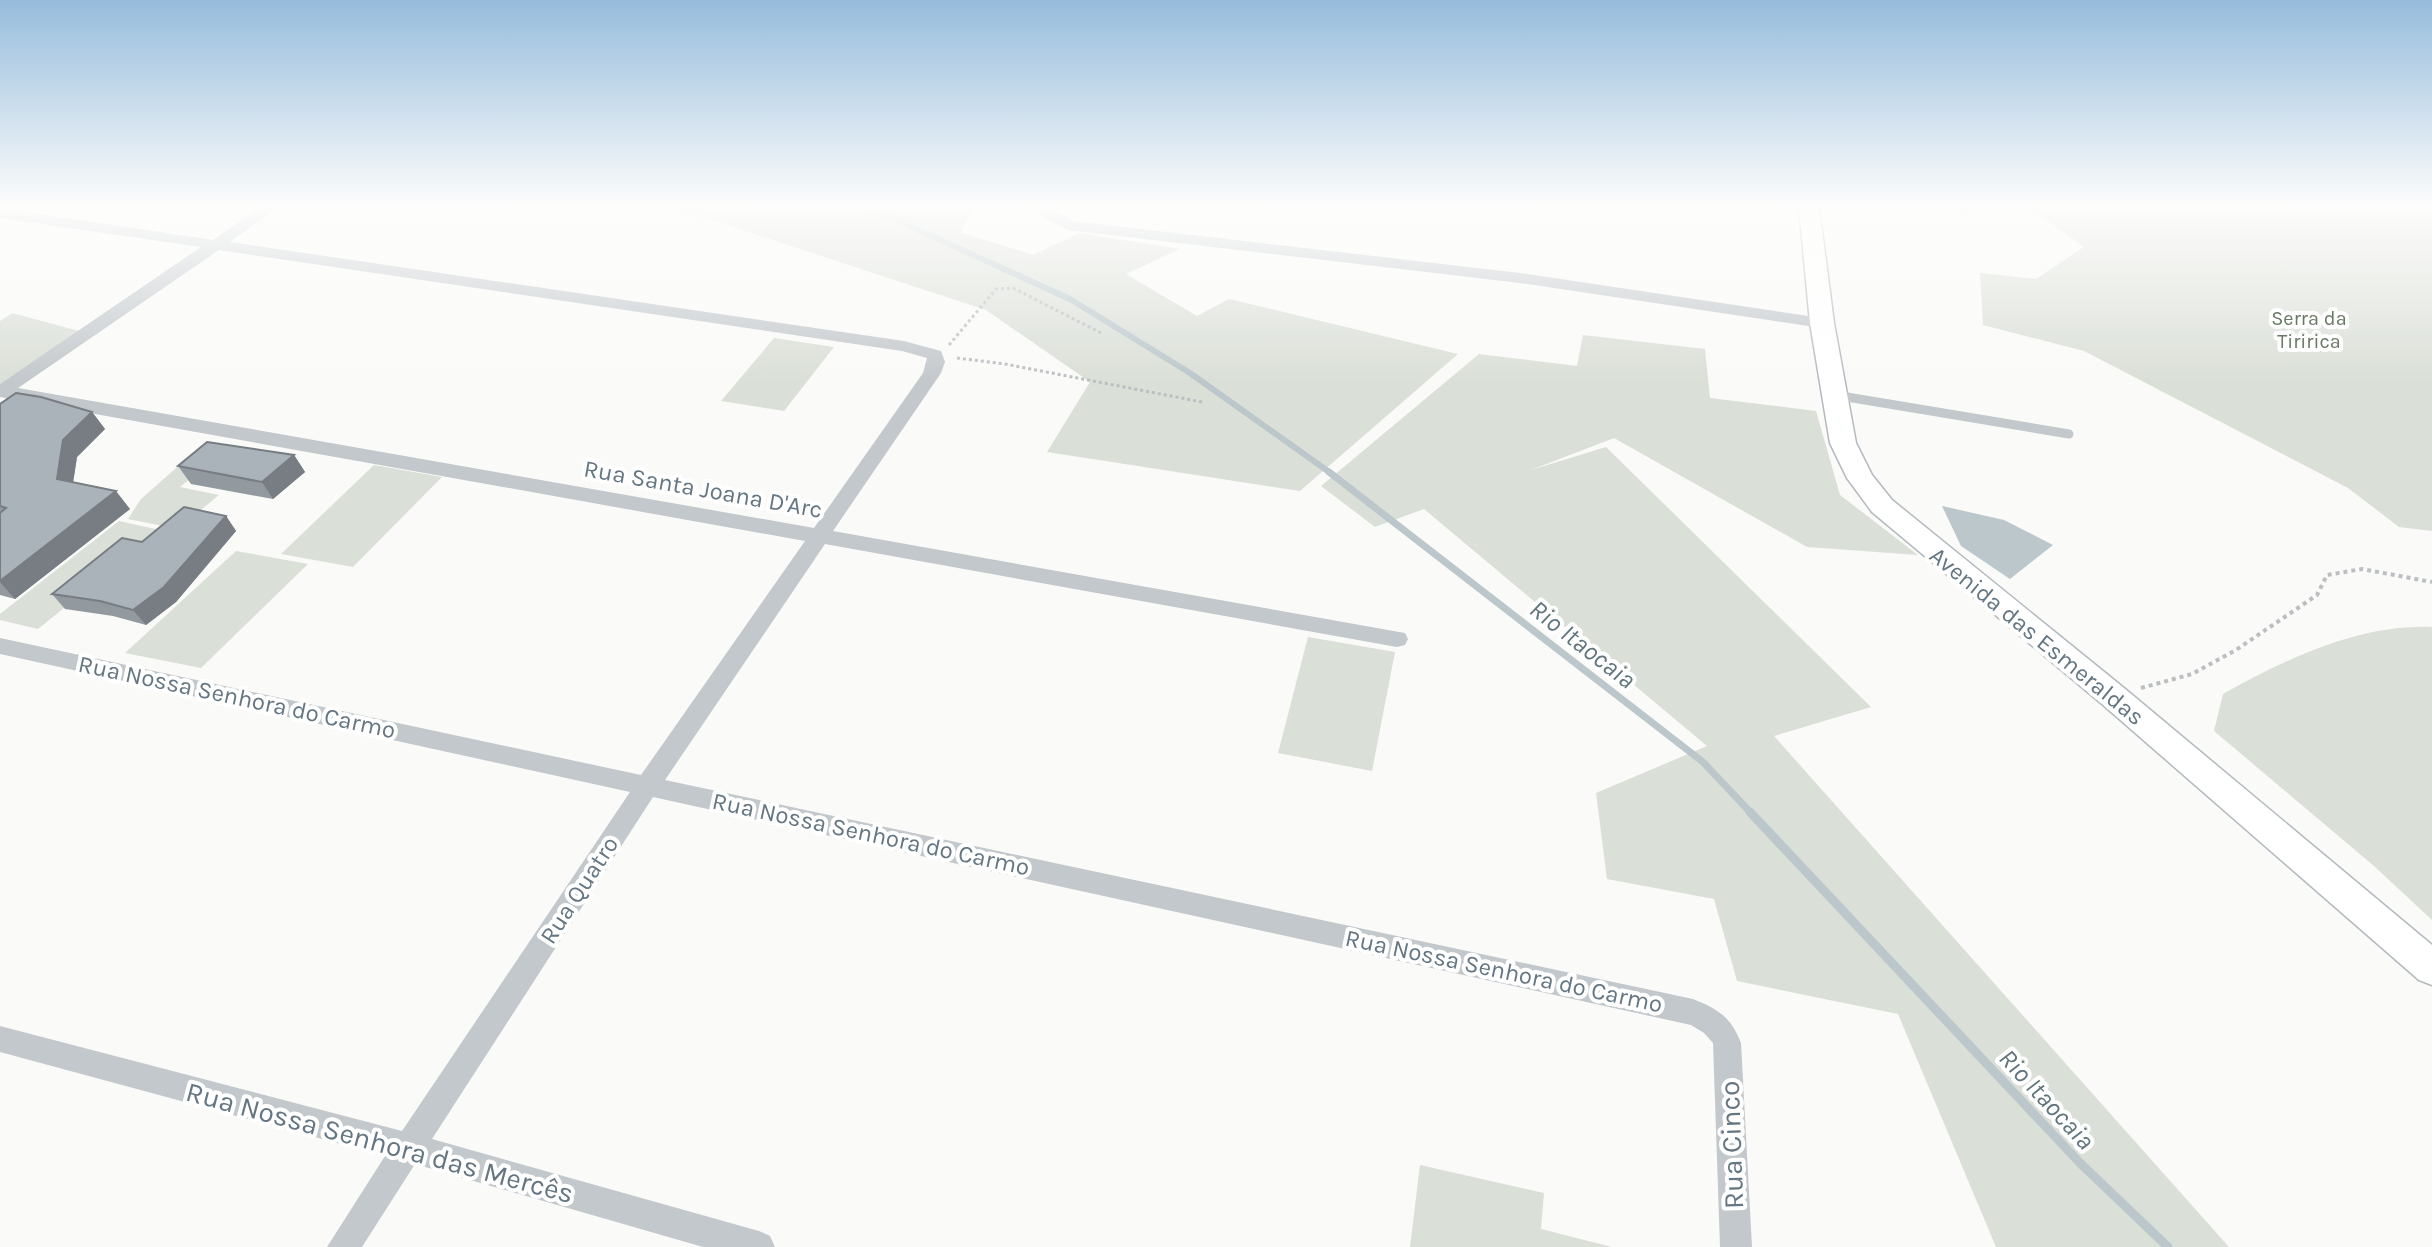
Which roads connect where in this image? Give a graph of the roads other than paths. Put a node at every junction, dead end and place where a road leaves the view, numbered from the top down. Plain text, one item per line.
1 (186, 265) edge
2 (348, 265) edge
3 (1411, 265) edge
4 (1816, 265) edge
5 (1822, 323) junction
6 (1, 391) edge
7 (1835, 395) junction
8 (2069, 434) dead end
9 (820, 536) junction
10 (1397, 639) dead end
11 (0, 646) edge
12 (647, 786) junction
13 (2432, 968) edge
14 (0, 1039) edge
15 (1727, 1043) joint
16 (411, 1148) junction
17 (343, 1247) edge
18 (759, 1247) edge
19 (1736, 1247) edge

1 - 6 street
2 - 9 street, Rua Quatro
3 - 5 street
4 - 5 main road, Avenida das Esmeraldas
5 - 7 main road, Avenida das Esmeraldas
6 - 9 street, Rua Santa Joana D'Arc
7 - 8 lane
7 - 13 main road, Avenida das Esmeraldas
9 - 10 street, Rua Santa Joana D'Arc
9 - 12 street, Rua Quatro
11 - 12 street, Rua Nossa Senhora do Carmo
12 - 15 street, Rua Nossa Senhora do Carmo
12 - 16 street, Rua Quatro
14 - 16 street, Rua Nossa Senhora das Mercês
15 - 19 street, Rua Cinco
16 - 17 street, Rua Quatro
16 - 18 street, Rua Nossa Senhora das Mercês

